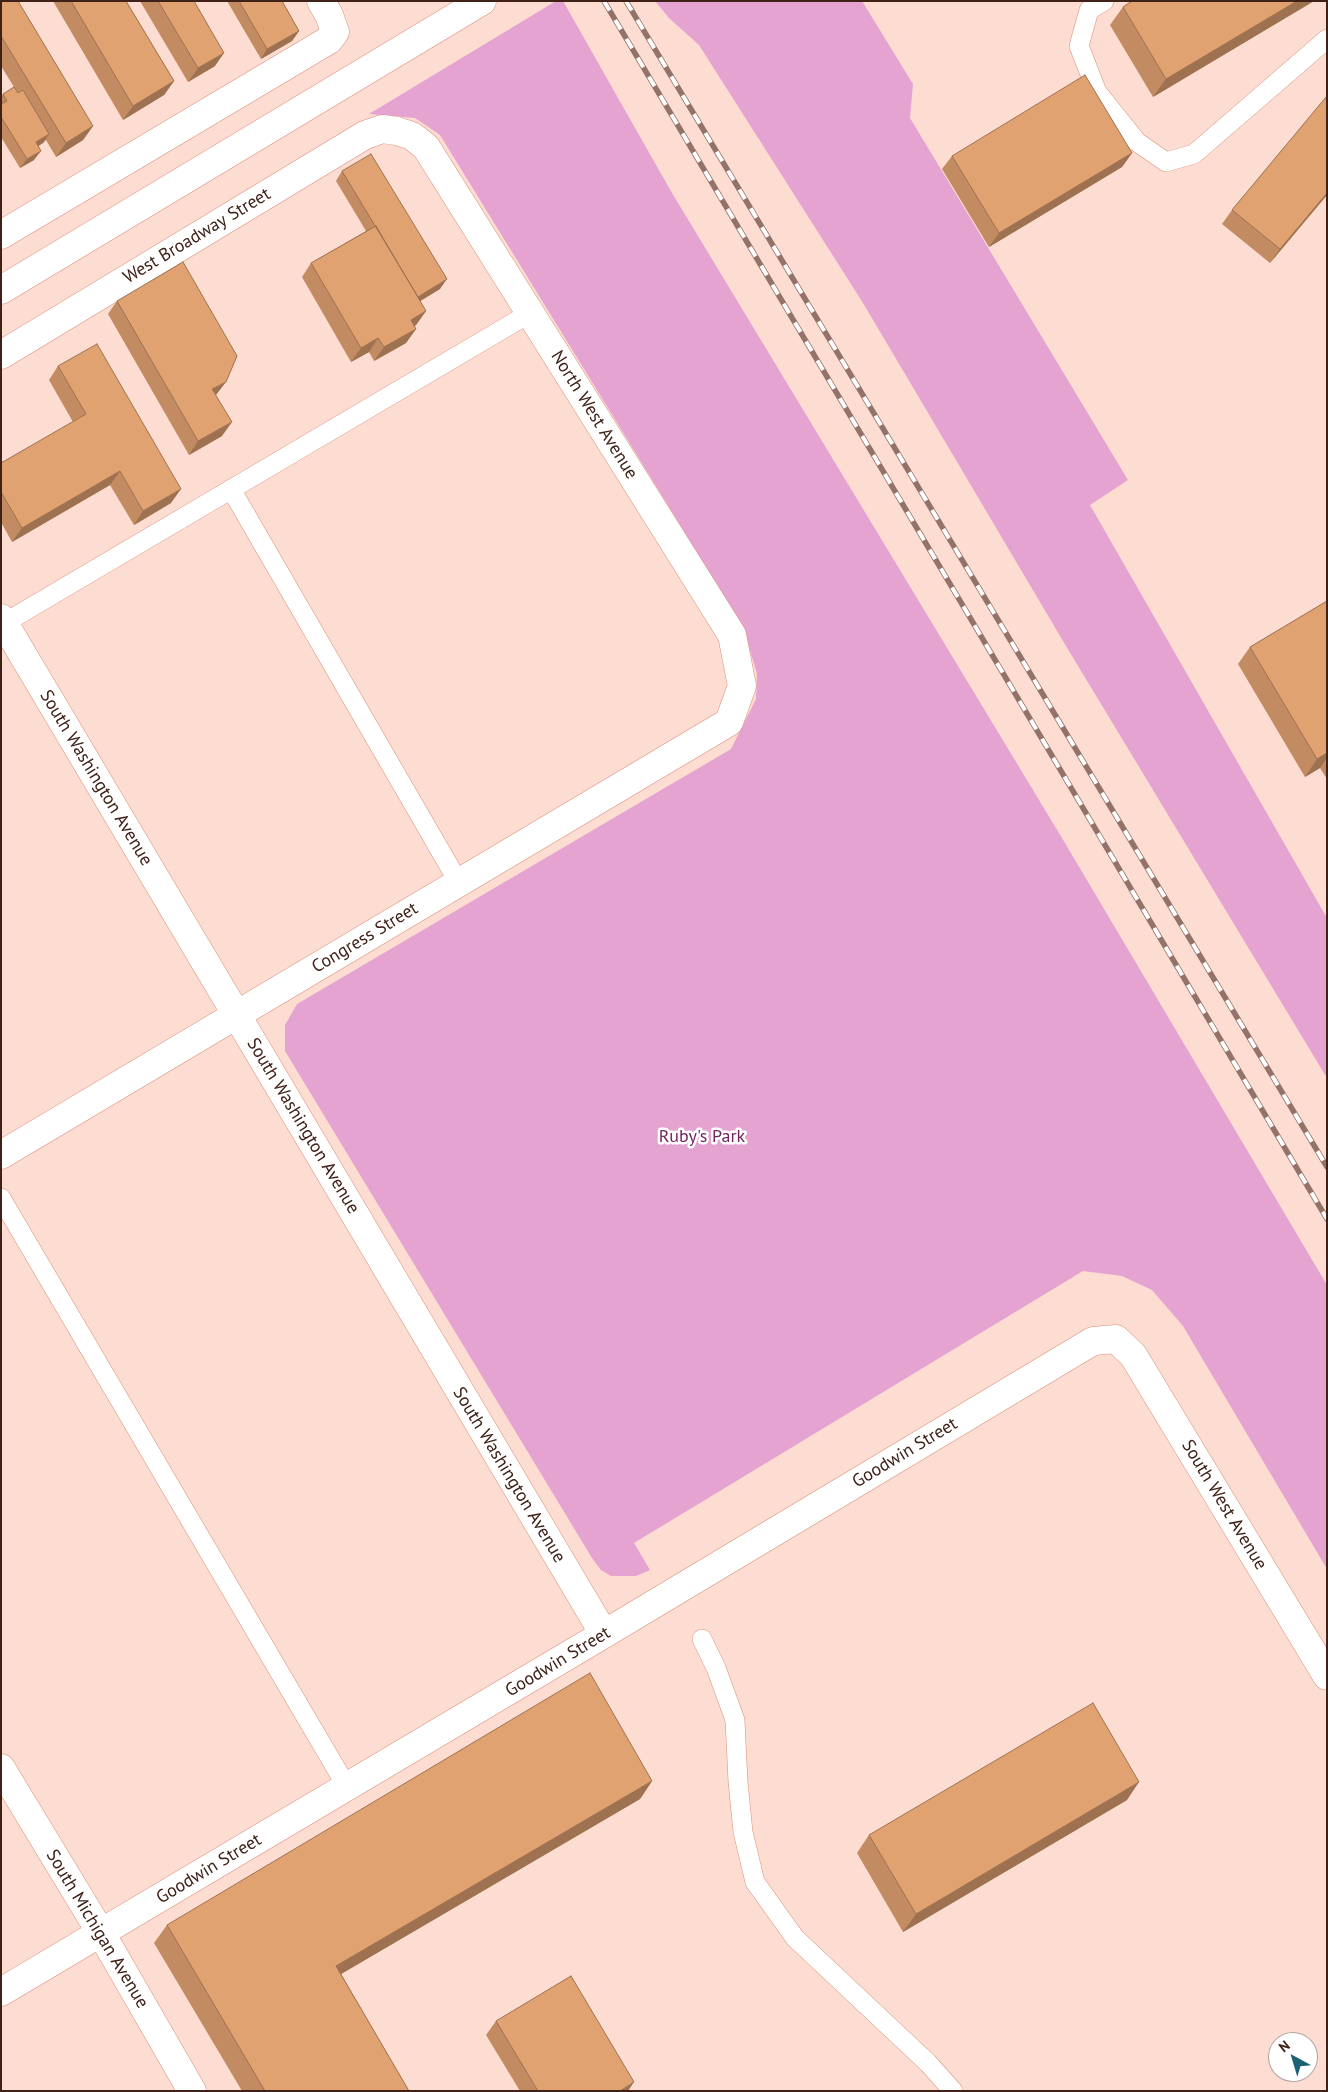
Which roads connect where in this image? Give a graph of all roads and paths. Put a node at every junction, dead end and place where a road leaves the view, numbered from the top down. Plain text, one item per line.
1 (321, 1) edge
2 (482, 1) edge
3 (1096, 5) edge
4 (1327, 39) edge
5 (396, 131) joint
6 (1, 235) edge
7 (1, 290) edge
8 (530, 313) junction
9 (1, 355) edge
10 (231, 490) junction
11 (2, 622) edge
12 (729, 722) joint
13 (459, 883) junction
14 (237, 1015) junction
15 (1, 1155) edge
16 (1, 1198) edge
17 (1116, 1339) joint
18 (604, 1634) junction
19 (702, 1639) dead end
20 (1327, 1676) edge
21 (1, 1768) edge
22 (347, 1787) junction
23 (100, 1933) junction
24 (1, 1992) edge
25 (192, 2091) edge
26 (953, 2091) edge

1 - 6 street
2 - 7 street
3 - 4 lane
5 - 8 street, North West Avenue
5 - 9 street, West Broadway Street
8 - 10 lane
8 - 12 street, North West Avenue
10 - 11 lane
10 - 13 lane
11 - 14 street, South Washington Avenue
12 - 13 street, Congress Street
13 - 14 street, Congress Street
14 - 15 street, Congress Street
14 - 18 street, South Washington Avenue
16 - 22 lane
17 - 18 street, Goodwin Street
17 - 20 street, South West Avenue
18 - 22 street, Goodwin Street
19 - 26 lane
21 - 23 street, South Michigan Avenue
22 - 23 street, Goodwin Street
23 - 24 street, Goodwin Street
23 - 25 street, South Michigan Avenue

